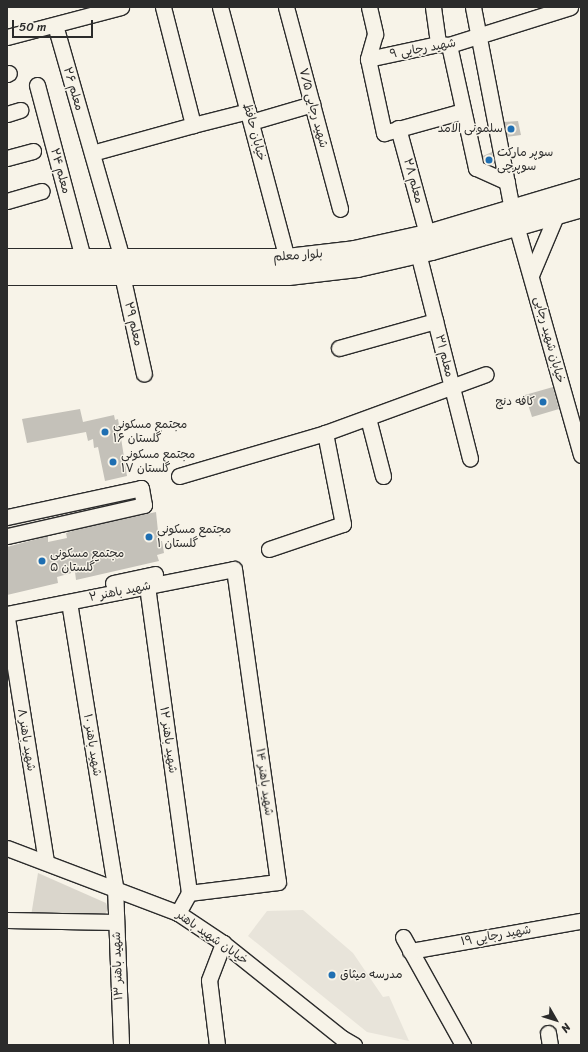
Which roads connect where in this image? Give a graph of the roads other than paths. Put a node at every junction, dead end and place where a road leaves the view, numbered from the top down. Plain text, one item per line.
1 (121, 7) edge
2 (163, 7) edge
3 (220, 7) edge
4 (286, 7) edge
5 (369, 7) edge
6 (433, 7) edge
7 (473, 7) edge
8 (570, 7) edge
9 (55, 25) junction
10 (7, 37) edge
11 (478, 37) junction
12 (443, 45) junction
13 (368, 59) junction
14 (37, 85) dead end
15 (312, 104) junction
16 (463, 111) junction
17 (250, 116) junction
18 (193, 125) junction
19 (398, 128) junction
20 (33, 151) dead end
21 (92, 153) junction
22 (7, 158) edge
23 (507, 182) junction
24 (581, 188) edge
25 (42, 190) dead end
26 (7, 200) edge
27 (581, 207) edge
28 (340, 209) dead end
29 (557, 213) junction
30 (514, 217) junction
31 (427, 234) junction
32 (418, 253) junction
33 (7, 258) edge
34 (83, 258) junction
35 (287, 258) junction
36 (30, 266) junction
37 (122, 266) junction
38 (531, 274) junction
39 (7, 275) edge
40 (435, 321) junction
41 (339, 348) dead end
42 (144, 374) dead end
43 (486, 374) dead end
44 (452, 387) junction
45 (368, 418) junction
46 (325, 433) junction
47 (579, 439) edge
48 (581, 455) edge
49 (470, 459) dead end
50 (179, 476) dead end
51 (383, 476) dead end
52 (7, 518) edge
53 (7, 536) edge
54 (269, 549) dead end
55 (234, 569) joint
56 (155, 574) dead end
57 (147, 586) junction
58 (69, 602) junction
59 (7, 606) edge
60 (7, 614) edge
61 (7, 618) edge
62 (7, 848) edge
63 (46, 861) junction
64 (115, 888) junction
65 (189, 893) junction
66 (178, 913) junction
67 (7, 920) edge
68 (581, 921) edge
69 (116, 922) junction
70 (403, 937) dead end
71 (223, 943) junction
72 (410, 951) junction
73 (121, 1045) edge
74 (217, 1045) edge
75 (354, 1045) edge
76 (463, 1045) edge

1 - 9 street
2 - 18 street
3 - 17 street, خیابان حافظ
4 - 15 street, شهید رجایی ۷/۵
5 - 13 street
6 - 12 street
7 - 11 street, خیابان شهید رجایی
8 - 11 street, شهید رجایی ۹
9 - 10 street
9 - 21 street, معلم ۲۶
11 - 12 street, شهید رجایی ۹
11 - 23 street, خیابان شهید رجایی
12 - 13 street, شهید رجایی ۹
12 - 16 street
13 - 19 street
14 - 34 street, معلم ۲۴
15 - 17 street
15 - 28 street, شهید رجایی ۷/۵
16 - 19 street
16 - 23 street
17 - 18 street
17 - 35 street, خیابان حافظ
18 - 21 street
19 - 31 street, معلم ۲۸
20 - 22 street
21 - 37 street, معلم ۲۶
23 - 30 street, خیابان شهید رجایی
24 - 30 main road, بلوار معلم
25 - 26 street
27 - 29 main road, بلوار معلم
29 - 30 main road, بلوار معلم
29 - 38 street
30 - 31 main road, بلوار معلم
30 - 32 main road, بلوار معلم
30 - 38 street, خیابان شهید رجایی
31 - 35 main road, بلوار معلم
32 - 37 main road, بلوار معلم
32 - 40 street, معلم ۳۱
33 - 36 main road, بلوار معلم
34 - 36 main road, بلوار معلم
34 - 37 main road, بلوار معلم
35 - 37 main road, بلوار معلم
36 - 37 main road, بلوار معلم
36 - 39 main road, بلوار معلم
37 - 42 street, معلم ۲۹
38 - 47 street, خیابان شهید رجایی
40 - 41 street
40 - 44 street, معلم ۳۱
43 - 44 street
44 - 45 street
44 - 49 street, معلم ۳۱
45 - 46 street
45 - 51 street
46 - 50 street
46 - 54 street
47 - 48 street, خیابان شهید رجایی
52 - 53 street
55 - 57 street, شهید باهنر ۲
55 - 65 street, شهید باهنر ۱۴
56 - 59 street
57 - 58 street, شهید باهنر ۲
57 - 65 street, شهید باهنر ۱۲
58 - 60 street, شهید باهنر ۲
58 - 64 street, شهید باهنر ۱۰
61 - 63 street, شهید باهنر ۸
62 - 63 street, خیابان شهید باهنر
63 - 64 street, خیابان شهید باهنر
64 - 66 street, خیابان شهید باهنر
64 - 69 street, شهید باهنر ۱۳
65 - 66 street
66 - 71 street, خیابان شهید باهنر
67 - 69 street
68 - 72 street, شهید رجایی ۱۹
69 - 73 street, شهید باهنر ۱۳
70 - 72 street
71 - 74 street
71 - 75 street, خیابان شهید باهنر
72 - 76 street

